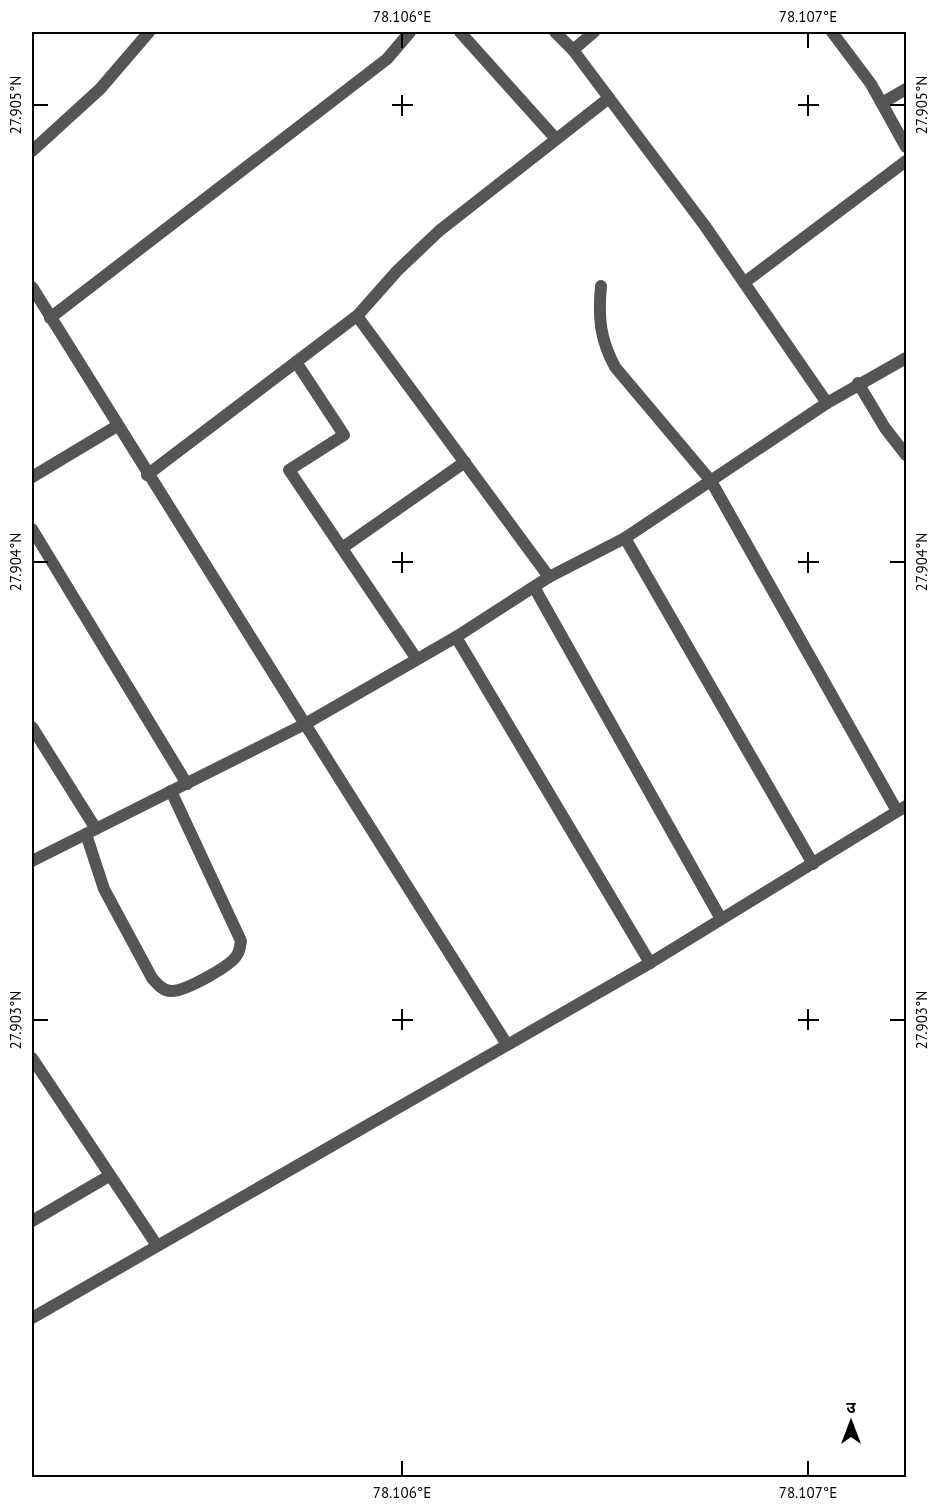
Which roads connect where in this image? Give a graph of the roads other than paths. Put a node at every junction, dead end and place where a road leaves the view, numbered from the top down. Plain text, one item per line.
1 (149, 32) edge
2 (410, 32) edge
3 (460, 32) edge
4 (555, 32) edge
5 (594, 32) edge
6 (832, 32) edge
7 (573, 50) junction
8 (906, 89) edge
9 (609, 98) junction
10 (882, 103) junction
11 (556, 139) junction
12 (906, 147) edge
13 (32, 151) edge
14 (906, 161) edge
15 (745, 282) junction
16 (601, 286) dead end
17 (32, 287) edge
18 (357, 316) junction
19 (50, 318) junction
20 (906, 357) edge
21 (296, 362) junction
22 (858, 383) junction
23 (827, 402) junction
24 (117, 426) junction
25 (906, 455) edge
26 (465, 462) junction
27 (147, 475) junction
28 (32, 477) edge
29 (711, 481) junction
30 (32, 529) edge
31 (625, 538) junction
32 (342, 548) junction
33 (549, 577) junction
34 (534, 587) junction
35 (456, 637) junction
36 (416, 658) junction
37 (305, 724) junction
38 (32, 727) edge
39 (187, 784) junction
40 (171, 791) junction
41 (902, 809) edge
42 (91, 832) junction
43 (32, 861) edge
44 (813, 864) junction
45 (721, 919) junction
46 (650, 963) junction
47 (506, 1043) junction
48 (33, 1063) edge
49 (109, 1176) junction
50 (32, 1221) edge
51 (156, 1244) junction
52 (32, 1318) edge

1 - 13 street
2 - 19 street
3 - 11 street
4 - 7 street
5 - 7 street
6 - 10 street
7 - 9 street
8 - 10 street
9 - 11 street
9 - 15 street
10 - 12 street
11 - 18 street
14 - 15 street
15 - 23 street
16 - 29 street
17 - 19 street
18 - 21 street
18 - 26 street
19 - 24 street
20 - 22 street
21 - 27 street
21 - 32 street
22 - 23 street
22 - 25 street
23 - 29 street
24 - 27 street
24 - 28 street
26 - 32 street
26 - 33 street
27 - 37 street
29 - 31 street
29 - 41 street
30 - 39 street
31 - 33 street
31 - 44 street
32 - 36 street
33 - 34 street
34 - 35 street
34 - 45 street
35 - 36 street
35 - 46 street
36 - 37 street
37 - 39 street
37 - 47 street
38 - 42 street
39 - 40 street
40 - 42 street
40 - 42 street
41 - 44 street
42 - 43 street
44 - 45 street
45 - 46 street
46 - 47 street
47 - 51 street
48 - 49 street
49 - 50 street
49 - 51 street
51 - 52 street

